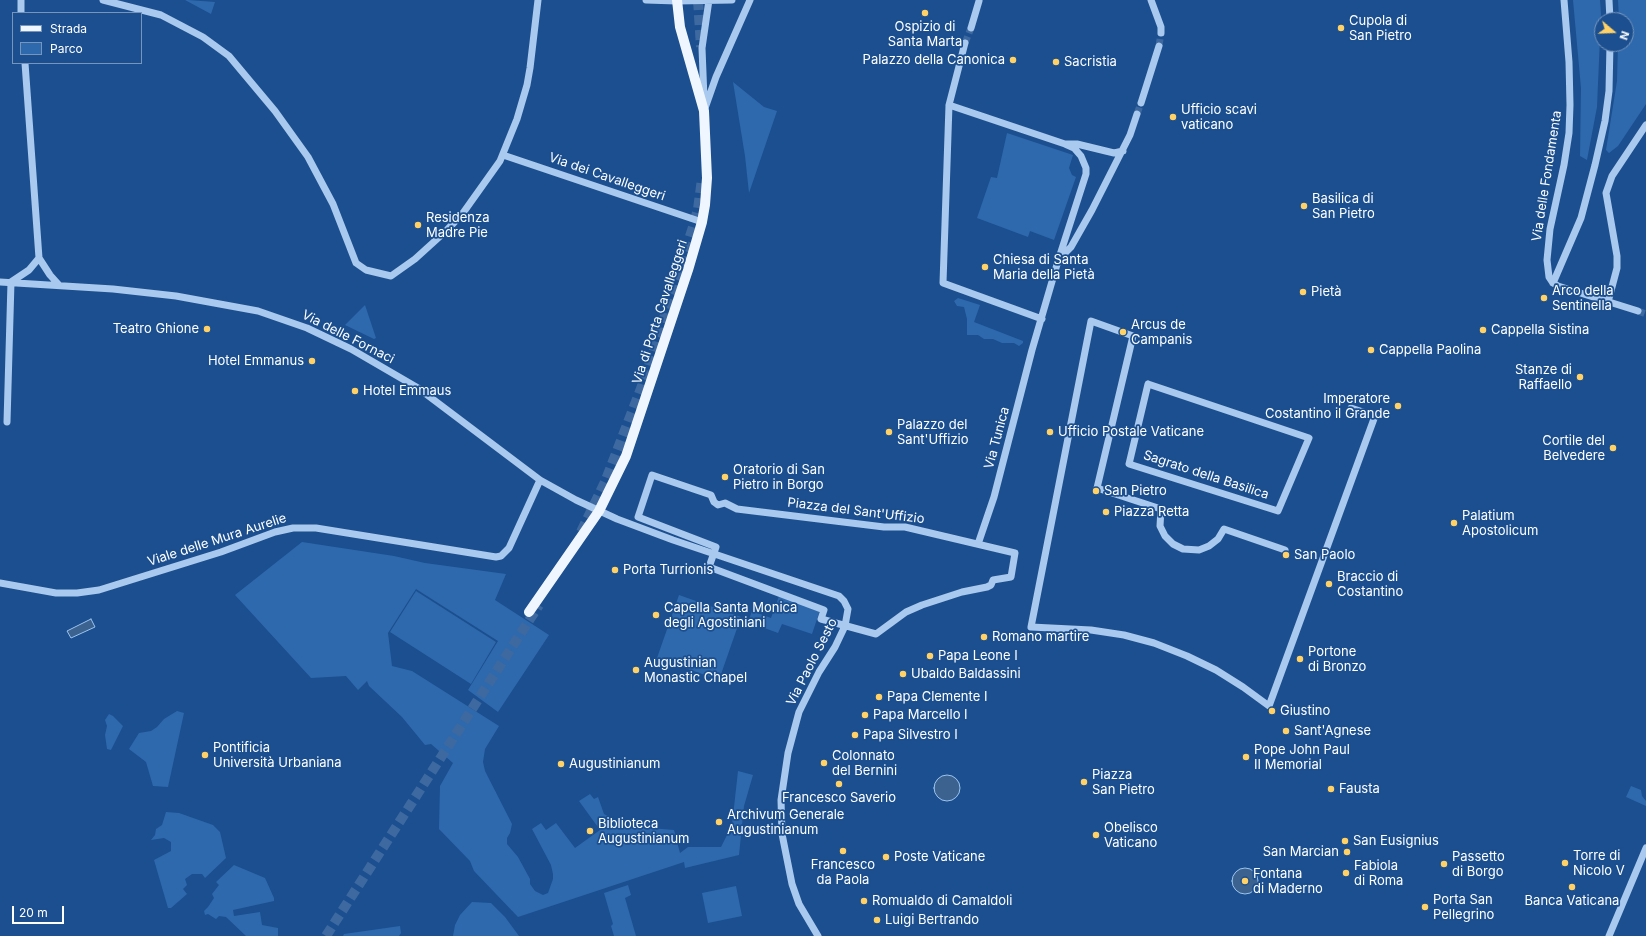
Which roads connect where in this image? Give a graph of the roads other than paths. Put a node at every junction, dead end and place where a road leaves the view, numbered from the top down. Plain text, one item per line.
1 (21, 0) edge
2 (103, 0) edge
3 (538, 0) edge
4 (646, 0) edge
5 (709, 0) edge
6 (732, 0) edge
7 (750, 0) edge
8 (1151, 0) edge
9 (1564, 0) edge
10 (1609, 0) edge
11 (677, 1) edge
12 (980, 1) dead end
13 (21, 12) edge
14 (1610, 12) edge
15 (971, 28) tunnel mouth
16 (1162, 33) tunnel mouth
17 (965, 43) tunnel mouth
18 (1159, 46) tunnel mouth
19 (1610, 52) edge
20 (25, 64) edge
21 (1141, 103) tunnel mouth
22 (949, 105) junction
23 (704, 112) junction
24 (1137, 114) tunnel mouth
25 (1646, 125) edge
26 (1066, 144) junction
27 (1123, 151) junction
28 (503, 155) junction
29 (702, 222) junction
30 (39, 258) junction
31 (1058, 261) junction
32 (0, 282) edge
33 (11, 282) junction
34 (1553, 283) junction
35 (59, 285) junction
36 (1608, 302) junction
37 (1638, 311) tunnel mouth
38 (1042, 319) junction
39 (1351, 408) dead end
40 (7, 422) dead end
41 (1309, 438) joint
42 (540, 480) junction
43 (600, 511) junction
44 (978, 544) junction
45 (1285, 550) dead end
46 (714, 554) junction
47 (0, 583) edge
48 (529, 612) tunnel mouth
49 (846, 626) junction
50 (1646, 848) edge
51 (818, 936) edge
52 (1609, 936) edge

1 - 13 street
2 - 28 street
3 - 28 street
4 - 11 street
5 - 6 street
5 - 11 street
5 - 23 street, Via di Porta Cavalleggeri
7 - 23 street
8 - 16 street
9 - 34 street, Via delle Fondamenta
10 - 14 street
11 - 23 main road, Via di Porta Cavalleggeri
12 - 15 street
17 - 22 street
18 - 21 street
19 - 34 street
20 - 30 street
22 - 26 street
22 - 38 street
23 - 29 main road, Via di Porta Cavalleggeri
24 - 27 street
25 - 36 street
26 - 27 street
26 - 31 street, Via Tunica
27 - 31 street
28 - 29 street, Via dei Cavalleggeri
29 - 43 main road, Via di Porta Cavalleggeri
30 - 33 street
30 - 35 street
31 - 38 street, Via Tunica
32 - 33 street, Via delle Fornaci
33 - 35 street, Via delle Fornaci
33 - 40 street
34 - 36 street
35 - 42 street, Via delle Fornaci
36 - 37 street
38 - 44 street, Via Tunica
39 - 45 street
41 - 41 street, Sagrato della Basilica
42 - 43 street, Via delle Fornaci
42 - 47 street, Viale delle Mura Aurelie
43 - 46 street
43 - 48 main road, Via di Porta Cavalleggeri
44 - 46 street, Piazza del Sant'Uffizio
44 - 49 street, Piazza del Sant'Uffizio
46 - 49 street, Via Paolo Sesto
46 - 49 street, Piazza del Sant'Uffizio
49 - 51 street, Via Paolo Sesto
50 - 52 street

